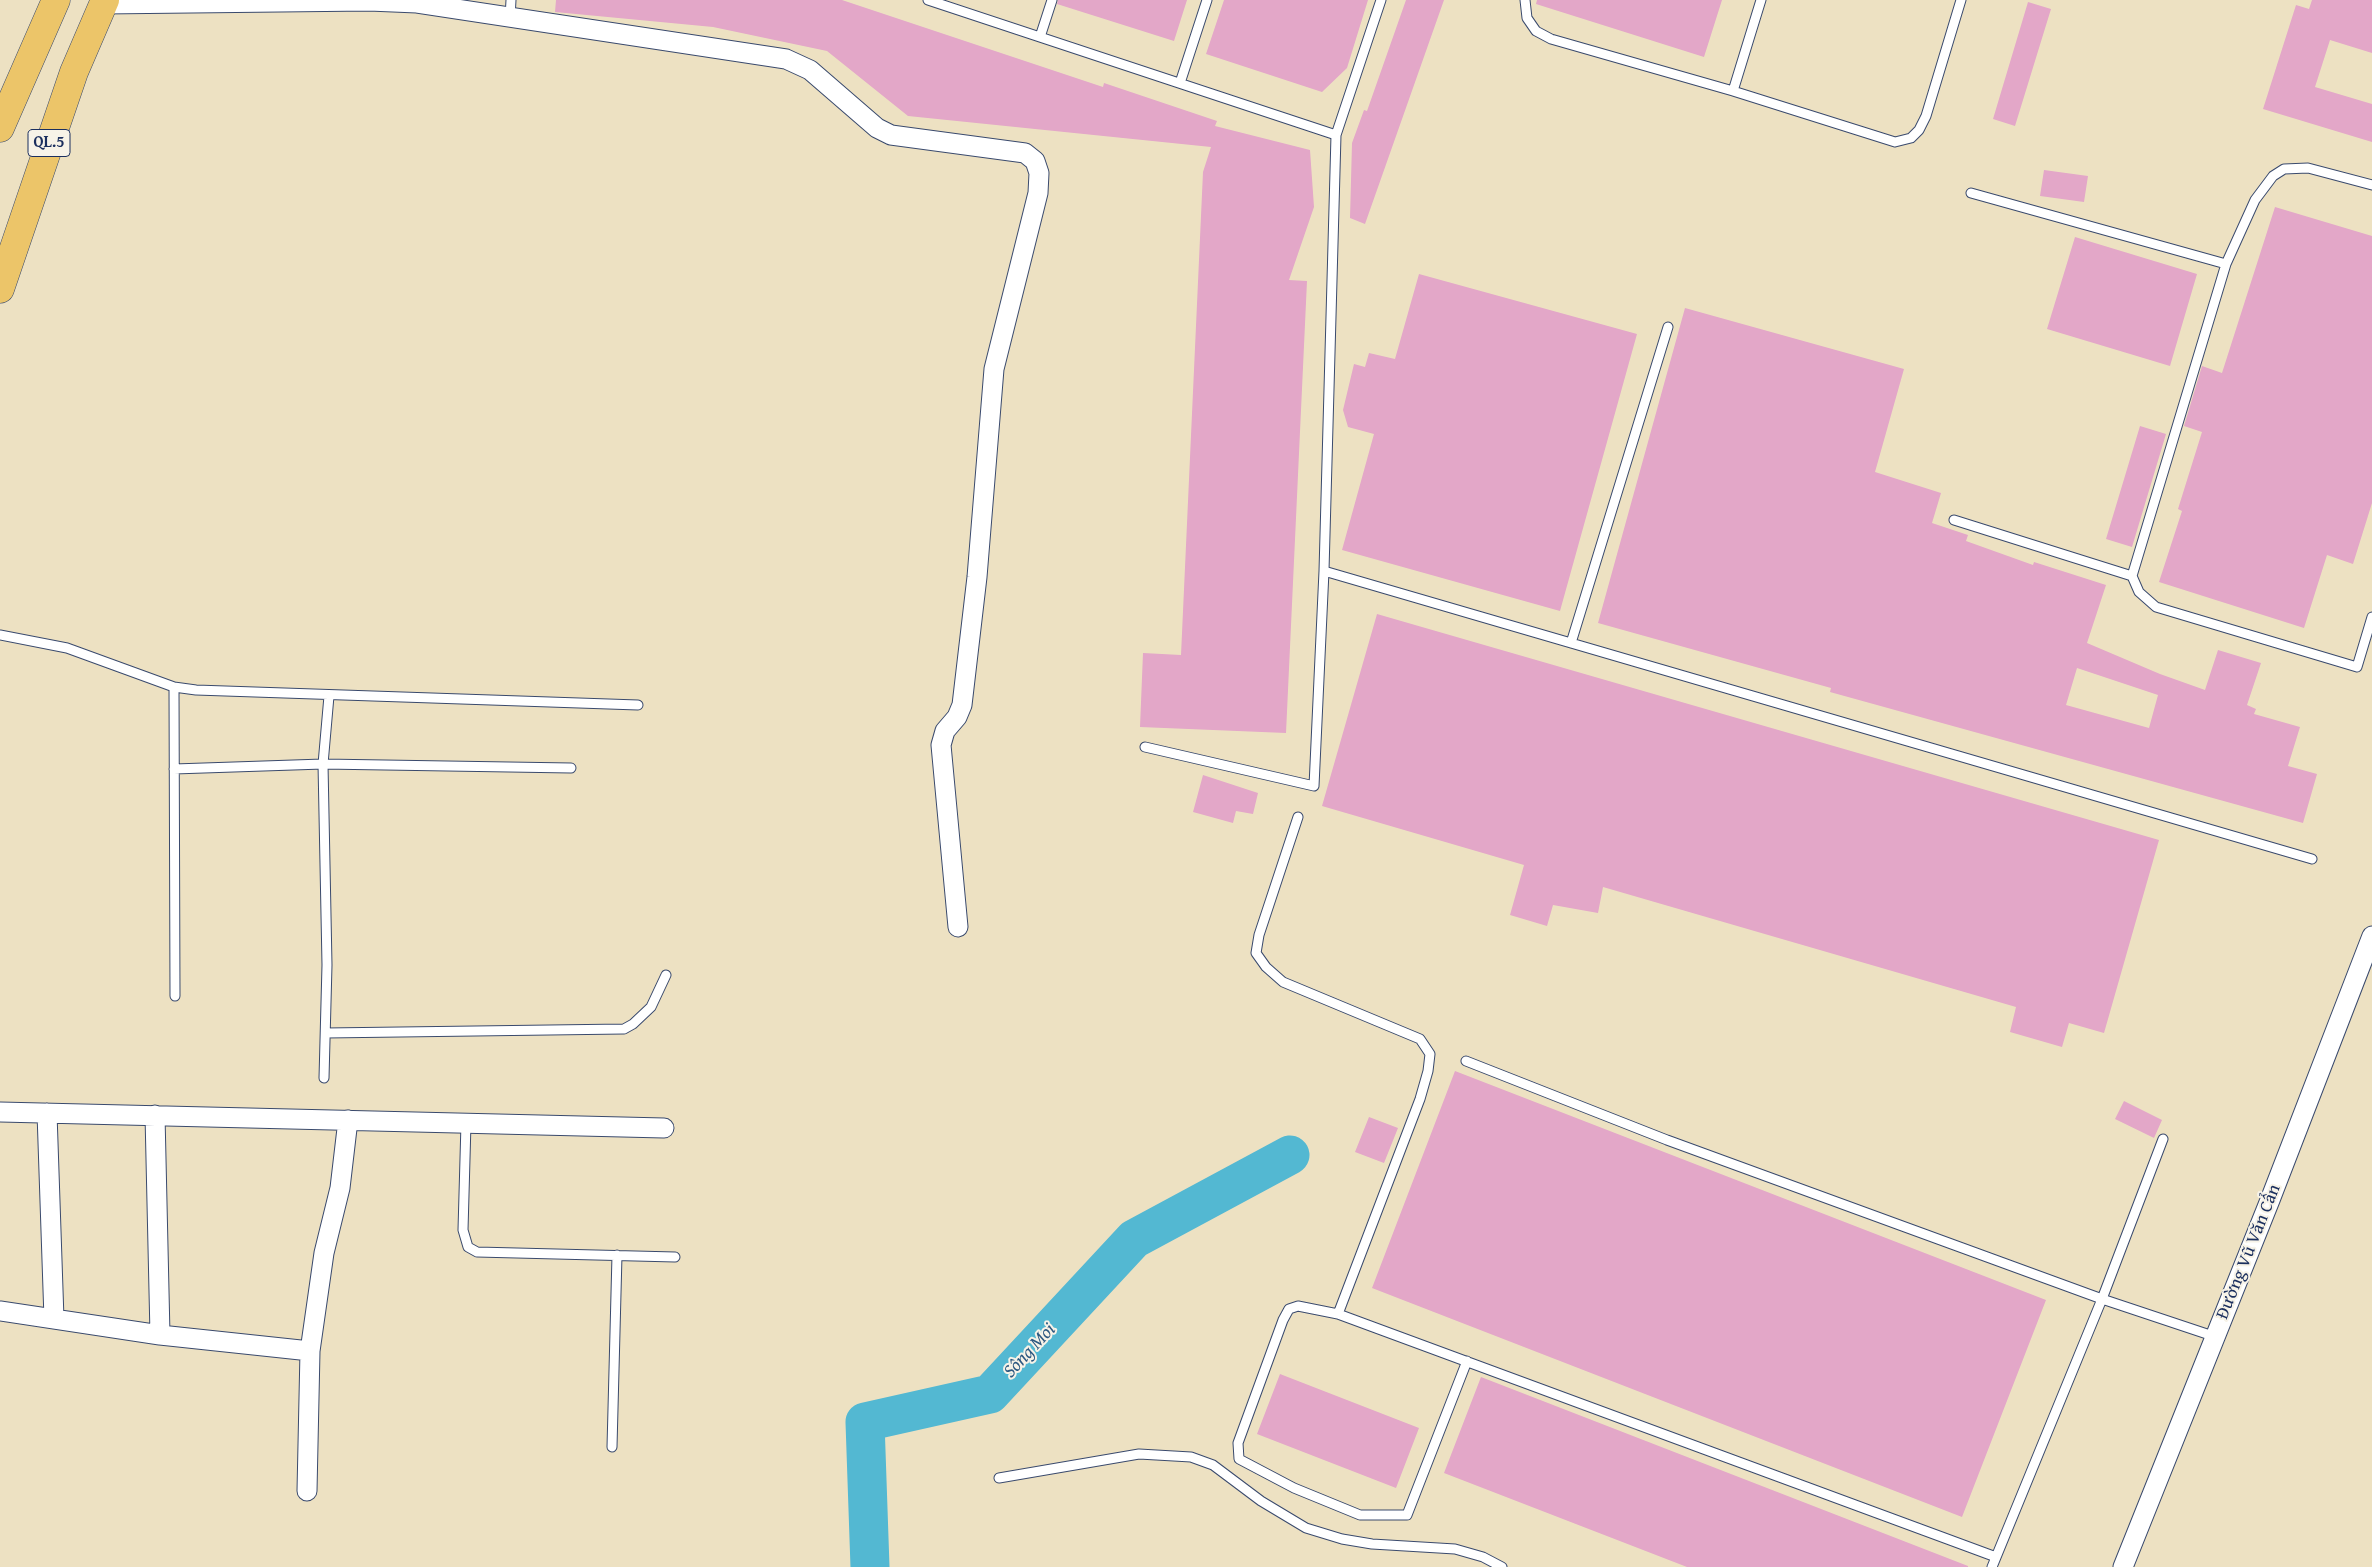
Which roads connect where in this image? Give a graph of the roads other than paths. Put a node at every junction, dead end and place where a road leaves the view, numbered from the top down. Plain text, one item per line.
1 (56, 0) edge
2 (928, 0) edge
3 (1052, 0) edge
4 (1207, 0) edge
5 (1381, 0) edge
6 (1525, 0) edge
7 (1761, 0) edge
8 (1961, 0) edge
9 (104, 2) edge
10 (510, 9) edge
11 (1040, 37) junction
12 (1180, 83) junction
13 (1733, 91) junction
14 (0, 128) edge
15 (1336, 135) junction
16 (2372, 185) edge
17 (1971, 193) dead end
18 (2226, 264) junction
19 (0, 289) edge
20 (1668, 327) dead end
21 (1954, 520) dead end
22 (1324, 571) junction
23 (2132, 576) junction
24 (2372, 617) edge
25 (0, 635) edge
26 (1571, 643) junction
27 (174, 687) junction
28 (330, 696) junction
29 (638, 705) dead end
30 (1145, 747) dead end
31 (324, 764) junction
32 (571, 768) dead end
33 (174, 769) junction
34 (1298, 817) dead end
35 (2312, 860) dead end
36 (958, 926) dead end
37 (2372, 936) edge
38 (666, 974) dead end
39 (175, 996) dead end
40 (326, 1033) junction
41 (1466, 1061) dead end
42 (324, 1078) dead end
43 (0, 1112) edge
44 (47, 1113) junction
45 (155, 1115) junction
46 (348, 1120) junction
47 (466, 1123) junction
48 (664, 1128) dead end
49 (2162, 1139) dead end
50 (617, 1255) junction
51 (675, 1257) dead end
52 (2102, 1299) junction
53 (0, 1310) edge
54 (1338, 1314) junction
55 (54, 1319) junction
56 (160, 1335) junction
57 (2216, 1337) junction
58 (310, 1351) junction
59 (1467, 1361) junction
60 (612, 1447) dead end
61 (999, 1478) dead end
62 (307, 1491) dead end
63 (1996, 1557) junction
64 (2122, 1564) edge
65 (1502, 1567) edge
66 (1992, 1567) edge

1 - 14 highway
2 - 11 lane
3 - 11 lane
4 - 12 lane
5 - 15 lane
6 - 13 lane
7 - 13 lane
8 - 13 lane
9 - 10 street
9 - 19 highway, QL.5
10 - 36 street
11 - 12 lane
12 - 15 lane
15 - 22 lane
16 - 18 lane
17 - 18 lane
18 - 23 lane
20 - 26 lane
21 - 23 lane
22 - 26 lane
22 - 30 lane
23 - 24 lane
25 - 27 lane
26 - 35 lane
27 - 28 lane
27 - 33 lane
28 - 29 lane
28 - 31 lane
31 - 32 lane
31 - 33 lane
31 - 40 lane
33 - 39 lane
34 - 54 lane
37 - 57 street, Đường Vũ Văn Cẩn
38 - 40 lane
40 - 42 lane
41 - 52 lane
43 - 44 street
44 - 45 street
44 - 55 street
45 - 46 street
45 - 56 street
46 - 47 street
46 - 58 street
47 - 48 street
47 - 50 lane
49 - 52 lane
50 - 51 lane
50 - 60 lane
52 - 57 lane
52 - 63 lane
53 - 55 street
54 - 59 lane
54 - 59 lane
55 - 56 street
56 - 58 street
57 - 64 street, Đường Vũ Văn Cẩn
58 - 62 street
59 - 63 lane
61 - 65 lane
63 - 66 lane

